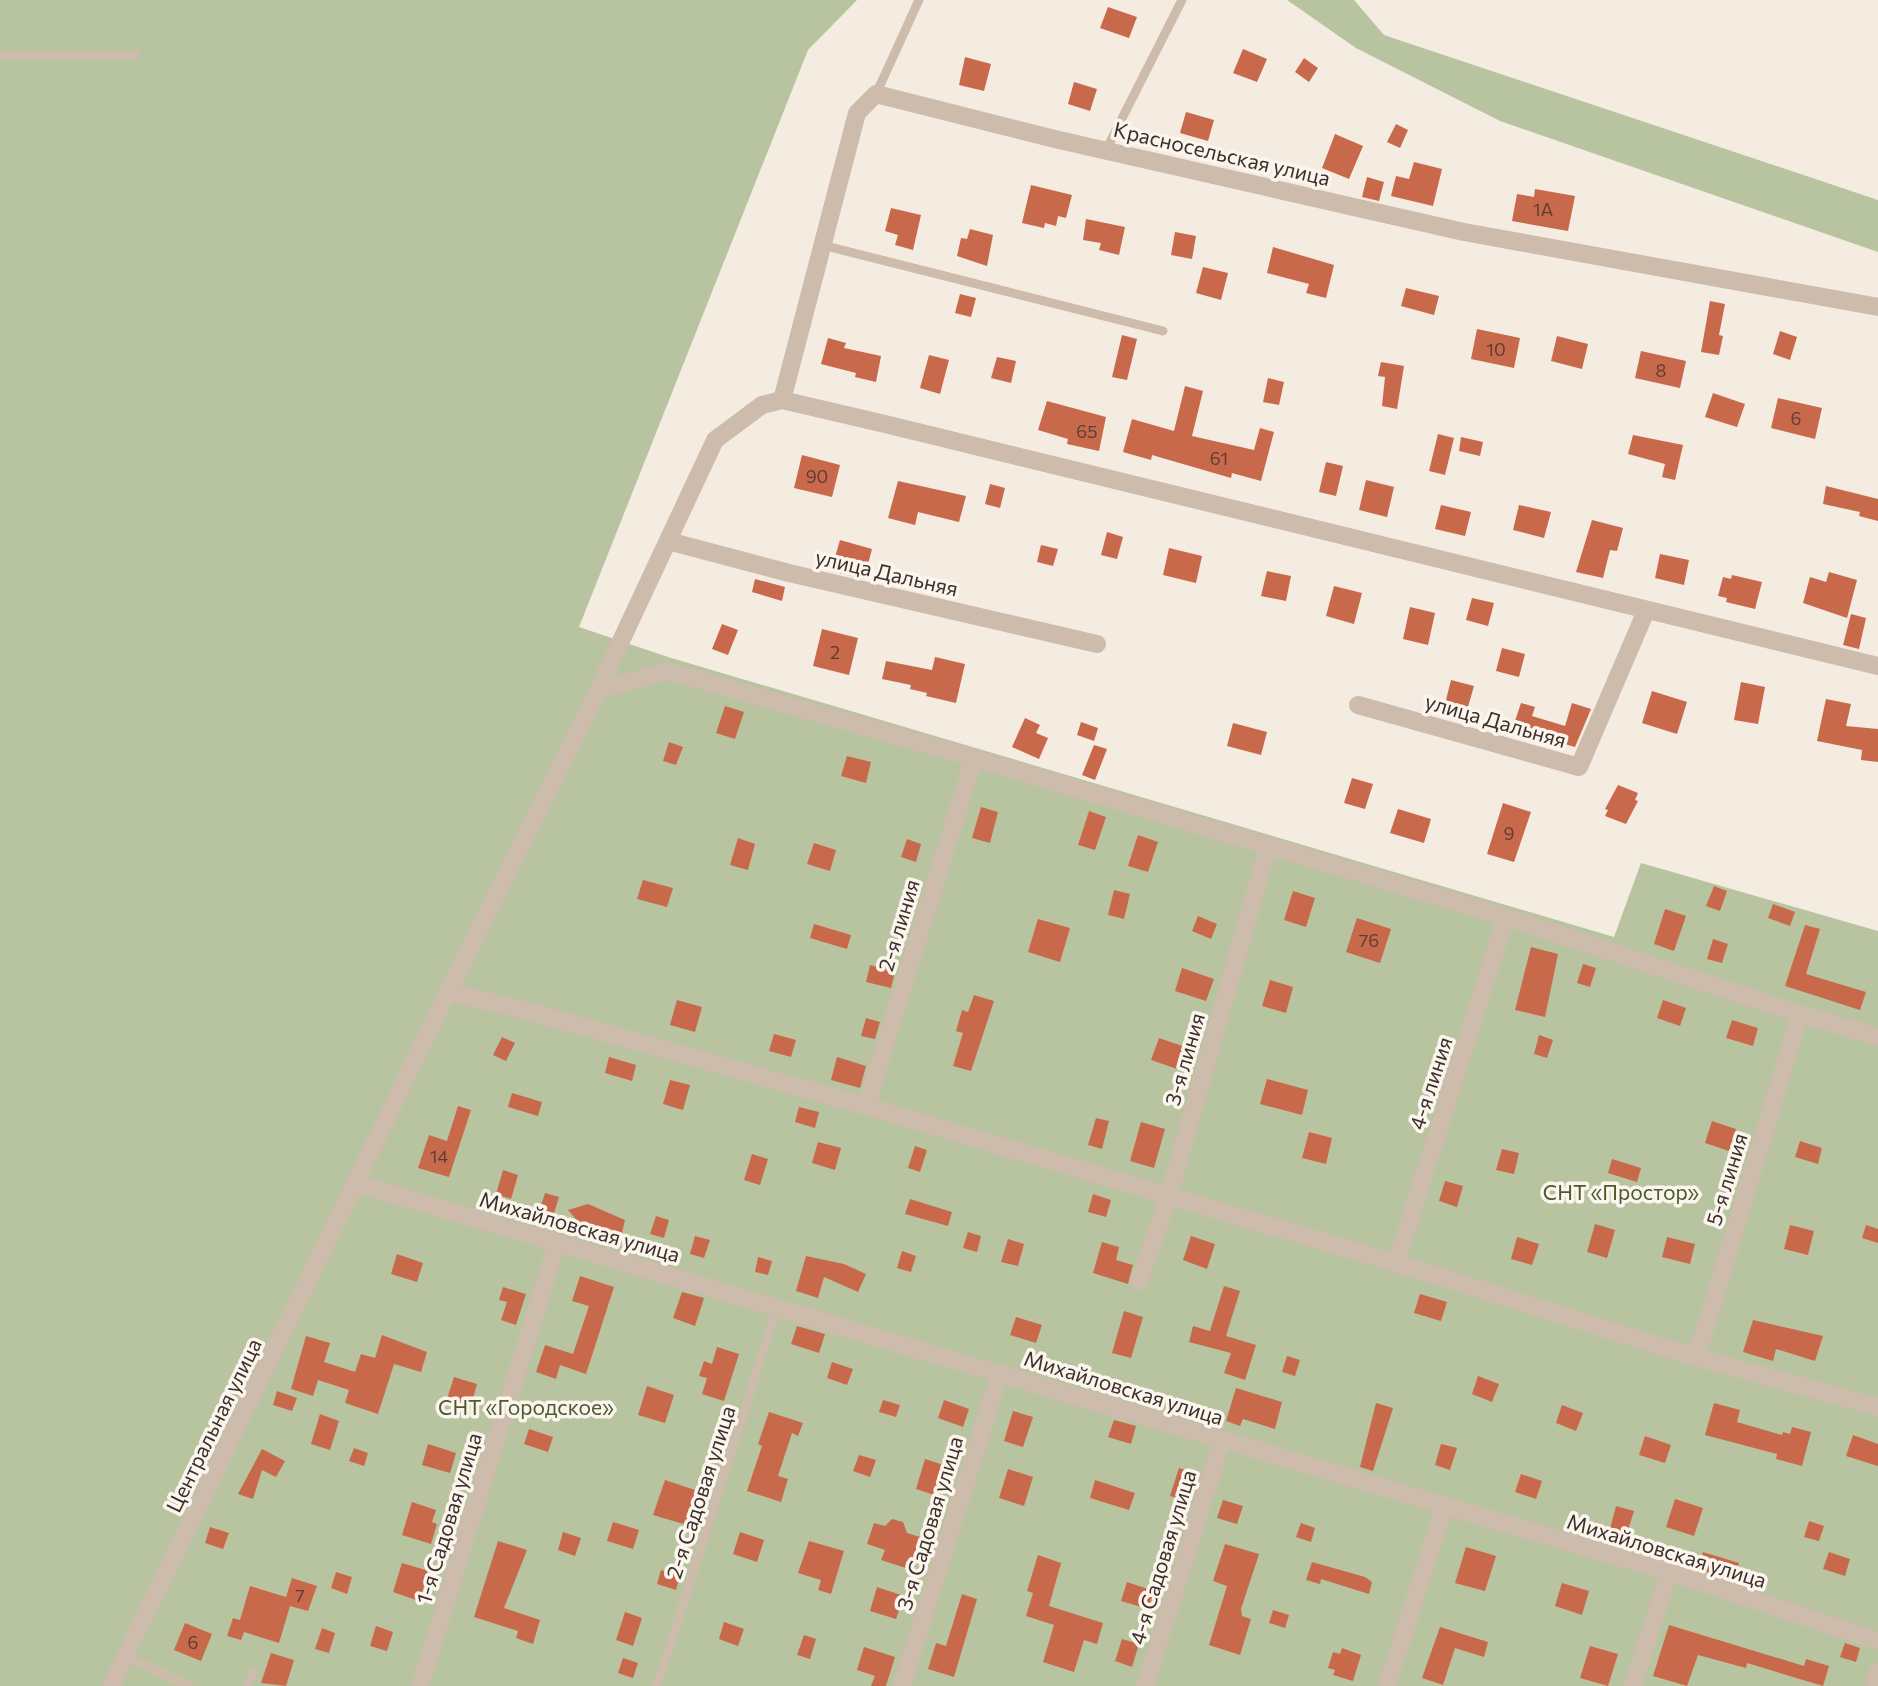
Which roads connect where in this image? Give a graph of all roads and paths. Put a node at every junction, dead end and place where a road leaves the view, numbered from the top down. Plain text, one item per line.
1 (919, 0) edge
2 (1182, 0) edge
3 (0, 55) edge
4 (136, 55) dead end
5 (876, 94) junction
6 (1106, 150) junction
7 (822, 245) junction
8 (1878, 307) edge
9 (1163, 331) dead end
10 (782, 400) junction
11 (668, 541) junction
12 (1646, 611) junction
13 (1097, 644) dead end
14 (1878, 666) edge
15 (598, 690) junction
16 (1358, 705) dead end
17 (974, 758) junction
18 (1268, 847) junction
19 (1506, 917) junction
20 (448, 992) junction
21 (1800, 1014) junction
22 (1878, 1037) edge
23 (866, 1107) junction
24 (355, 1183) junction
25 (1169, 1195) junction
26 (557, 1243) junction
27 (1396, 1264) junction
28 (1139, 1282) dead end
29 (777, 1308) junction
30 (1692, 1356) junction
31 (1000, 1373) junction
32 (1878, 1407) edge
33 (1222, 1441) junction
34 (1444, 1507) junction
35 (1669, 1572) junction
36 (1878, 1641) edge
37 (126, 1656) junction
38 (1878, 1672) edge
39 (253, 1673) dead end
40 (111, 1686) edge
41 (189, 1686) edge
42 (247, 1686) edge
43 (420, 1686) edge
44 (657, 1686) edge
45 (902, 1686) edge
46 (1145, 1686) edge
47 (1387, 1686) edge
48 (1633, 1686) edge
49 (1874, 1686) edge

1 - 5 lane
2 - 6 lane
3 - 4 lane
5 - 6 street, Красносельская улица
5 - 7 street
6 - 8 street, Красносельская улица
7 - 9 lane
7 - 10 street
10 - 11 street, Центральная улица
10 - 12 street
11 - 13 street, улица Дальняя
11 - 15 street, Центральная улица
12 - 14 street
12 - 16 street, улица Дальняя
15 - 17 street
15 - 20 street, Центральная улица
17 - 18 street
17 - 23 street, 2-я линия
18 - 19 street
18 - 25 street, 3-я линия
19 - 21 street
19 - 27 street, 4-я линия
20 - 23 street
20 - 24 street, Центральная улица
21 - 22 street
21 - 30 street, 5-я линия
23 - 25 street
24 - 26 street, Михайловская улица
24 - 37 street, Центральная улица
25 - 27 street
25 - 28 street, 3-я линия
26 - 29 street, Михайловская улица
26 - 43 street, 1-я Садовая улица
27 - 30 street
29 - 31 street, Михайловская улица
29 - 44 lane, 2-я Садовая улица
30 - 32 street
31 - 33 street, Михайловская улица
31 - 45 street, 3-я Садовая улица
33 - 34 street, Михайловская улица
33 - 46 street, 4-я Садовая улица
34 - 35 street, Михайловская улица
34 - 47 street
35 - 36 street, Михайловская улица
35 - 48 street
37 - 40 street, Центральная улица
37 - 41 lane
38 - 49 street
39 - 42 lane

